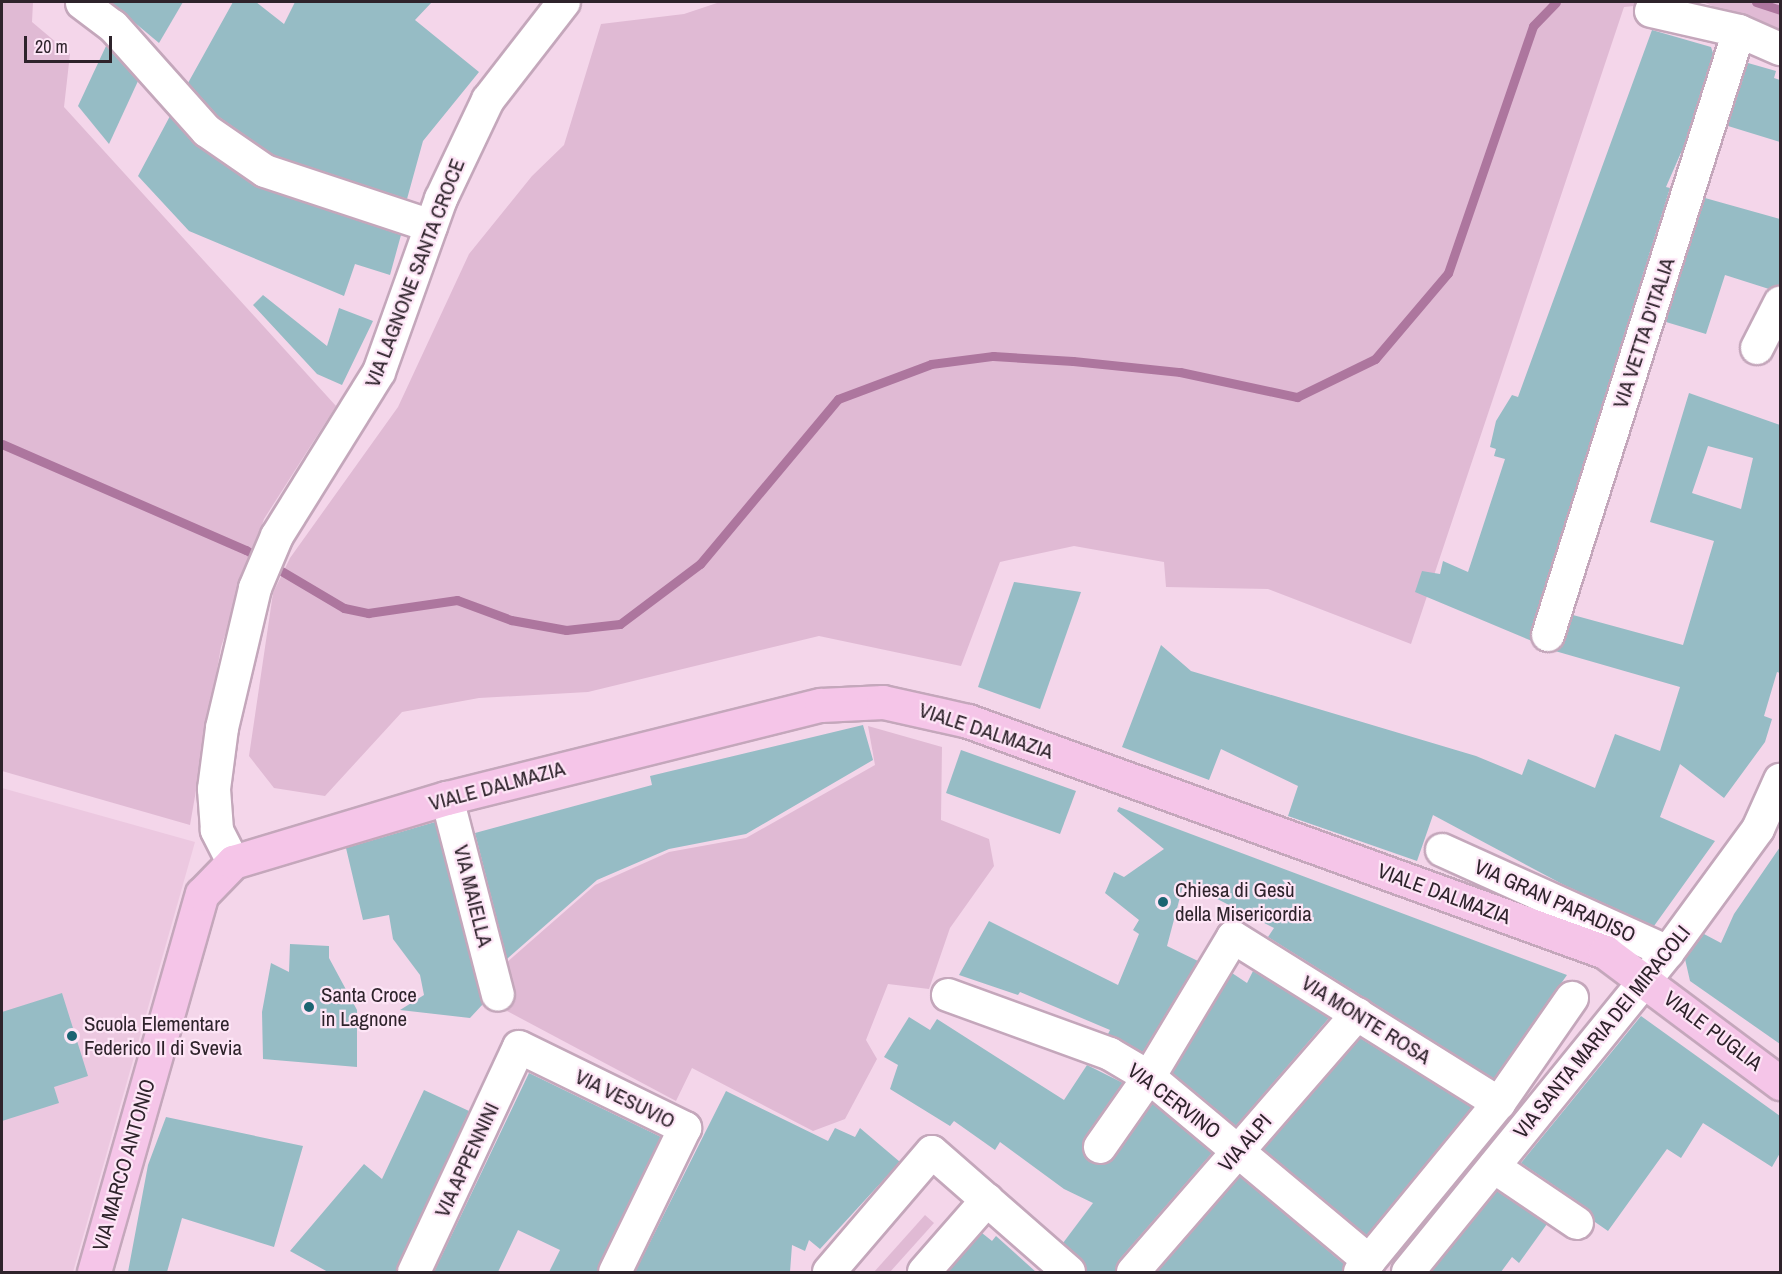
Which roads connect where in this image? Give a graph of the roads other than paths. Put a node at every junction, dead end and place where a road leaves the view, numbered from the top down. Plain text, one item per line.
1 (564, 2) edge
2 (82, 3) edge
3 (1651, 11) dead end
4 (1739, 31) junction
5 (1780, 49) edge
6 (431, 226) junction
7 (1780, 303) edge
8 (1757, 348) dead end
9 (1548, 635) dead end
10 (1780, 780) edge
11 (447, 798) junction
12 (1769, 835) edge
13 (1442, 850) dead end
14 (233, 862) junction
15 (1668, 952) junction
16 (1646, 980) junction
17 (498, 995) dead end
18 (948, 995) dead end
19 (1572, 998) dead end
20 (1357, 1014) junction
21 (519, 1047) joint
22 (1149, 1077) junction
23 (1780, 1083) edge
24 (1499, 1103) junction
25 (1100, 1147) dead end
26 (1238, 1151) junction
27 (1494, 1167) junction
28 (987, 1200) junction
29 (1577, 1223) dead end
30 (1364, 1267) edge
31 (94, 1272) edge
32 (414, 1272) edge
33 (615, 1272) edge
34 (829, 1272) edge
35 (924, 1272) edge
36 (1069, 1272) edge
37 (1133, 1272) edge
38 (1408, 1272) edge

1 - 6 street, VIA LAGNONE SANTA CROCE
2 - 6 street
3 - 4 street
4 - 5 street
4 - 9 street, VIA VETTA D'ITALIA
6 - 14 street, VIA LAGNONE SANTA CROCE
7 - 8 street
10 - 12 street, VIA SANTA MARIA DEI MIRACOLI
11 - 14 main road, VIALE DALMAZIA
11 - 16 main road, VIALE DALMAZIA
11 - 17 street, VIA MAIELLA
12 - 15 street, VIA SANTA MARIA DEI MIRACOLI
13 - 15 street, VIA GRAN PARADISO
14 - 31 main road, VIA MARCO ANTONIO
15 - 16 street, VIA SANTA MARIA DEI MIRACOLI
16 - 23 main road, VIALE PUGLIA
16 - 27 street, VIA SANTA MARIA DEI MIRACOLI
18 - 22 street, VIA CERVINO
19 - 24 street, VIA SANTA MARIA DEI MIRACOLI
20 - 22 street, VIA MONTE ROSA
20 - 24 street, VIA MONTE ROSA
20 - 26 street, VIA ALPI
21 - 32 street, VIA APPENNINI
21 - 33 street, VIA VESUVIO
22 - 25 street
22 - 26 street, VIA CERVINO
24 - 30 street, VIA SANTA MARIA DEI MIRACOLI
26 - 30 street, VIA CERVINO
26 - 37 street, VIA ALPI
27 - 29 street
27 - 38 street, VIA SANTA MARIA DEI MIRACOLI
28 - 34 street
28 - 35 street
28 - 36 street

